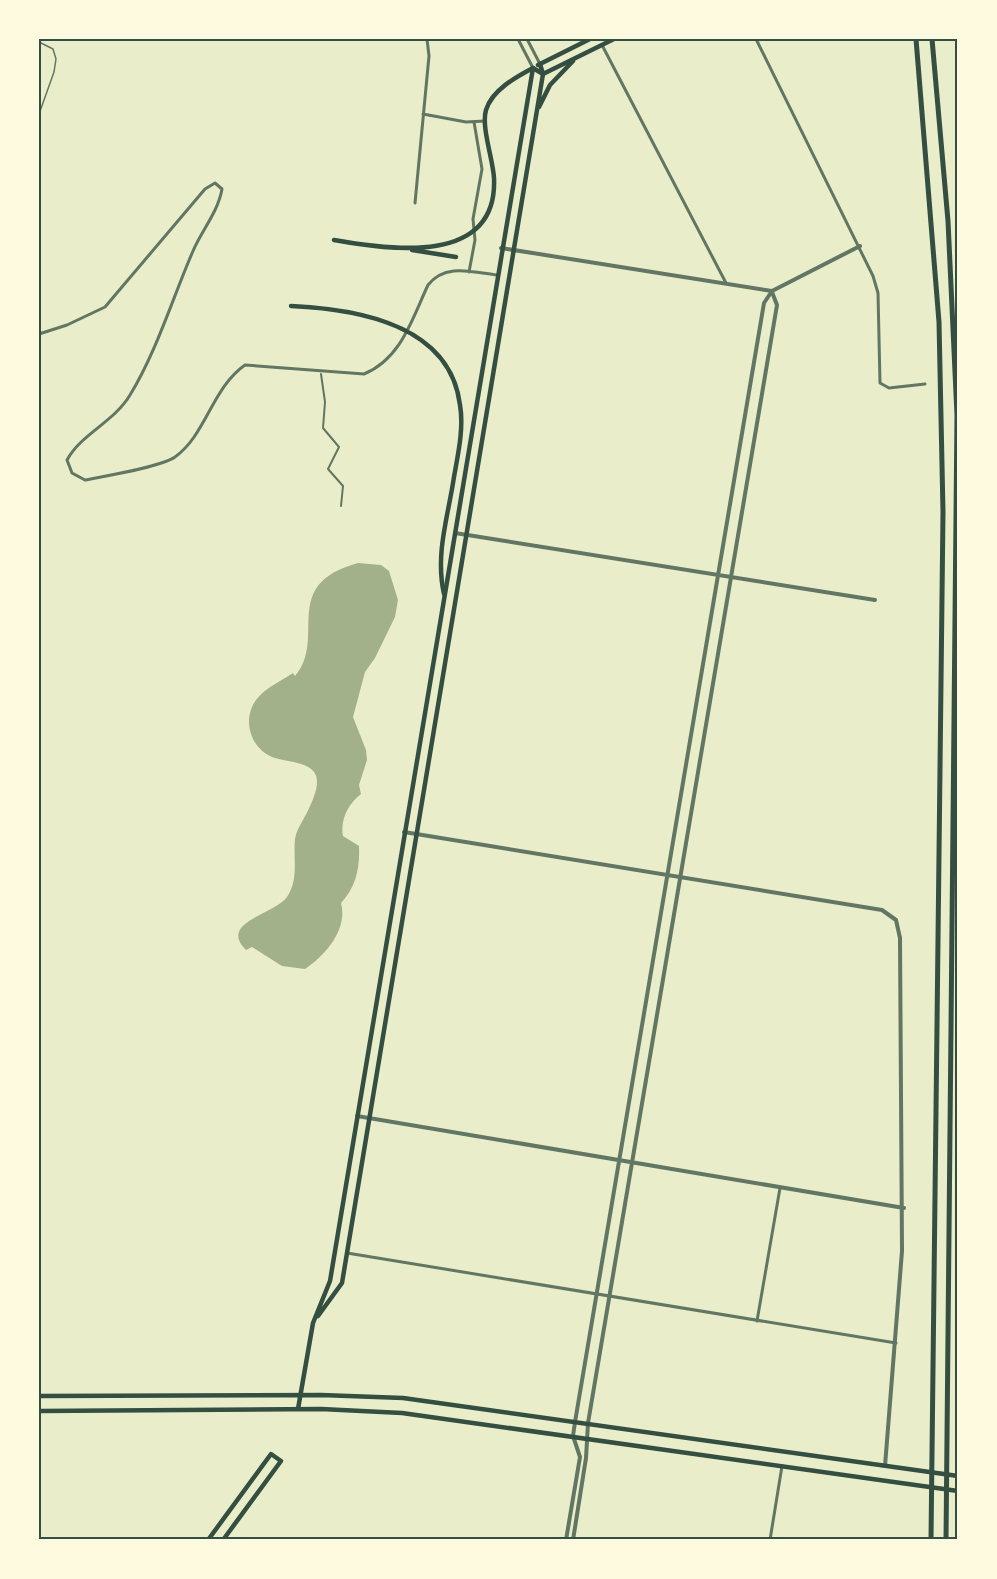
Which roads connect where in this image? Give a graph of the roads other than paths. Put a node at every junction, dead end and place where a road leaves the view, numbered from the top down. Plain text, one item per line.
1 (427, 39) edge
2 (518, 39) edge
3 (527, 39) edge
4 (590, 39) edge
5 (614, 39) edge
6 (756, 39) edge
7 (916, 39) edge
8 (932, 39) edge
9 (39, 42) edge
10 (602, 45) junction
11 (578, 57) junction
12 (540, 64) junction
13 (533, 68) junction
14 (543, 74) junction
15 (39, 114) edge
16 (423, 114) junction
17 (536, 115) junction
18 (485, 121) junction
19 (474, 122) junction
20 (39, 162) edge
21 (39, 165) edge
22 (415, 203) dead end
23 (334, 240) dead end
24 (860, 246) junction
25 (501, 248) junction
26 (403, 249) junction
27 (513, 250) junction
28 (456, 256) dead end
29 (469, 272) junction
30 (497, 275) junction
31 (726, 284) junction
32 (772, 291) junction
33 (291, 306) dead end
34 (39, 334) edge
35 (321, 374) dead end
36 (925, 384) dead end
37 (341, 506) dead end
38 (454, 533) junction
39 (466, 535) junction
40 (718, 575) junction
41 (730, 577) junction
42 (444, 594) junction
43 (875, 600) dead end
44 (424, 715) junction
45 (436, 717) junction
46 (404, 832) junction
47 (417, 834) junction
48 (668, 875) junction
49 (680, 877) junction
50 (357, 1116) junction
51 (369, 1119) junction
52 (620, 1161) junction
53 (632, 1162) junction
54 (780, 1188) junction
55 (904, 1208) junction
56 (347, 1253) junction
57 (597, 1294) junction
58 (609, 1296) junction
59 (757, 1321) junction
60 (313, 1323) junction
61 (896, 1343) junction
62 (300, 1395) junction
63 (39, 1396) edge
64 (298, 1409) junction
65 (39, 1411) edge
66 (575, 1422) junction
67 (588, 1423) junction
68 (573, 1436) junction
69 (585, 1438) junction
70 (782, 1466) junction
71 (885, 1466) junction
72 (958, 1476) edge
73 (958, 1491) edge
74 (208, 1540) edge
75 (223, 1540) edge
76 (566, 1540) edge
77 (573, 1540) edge
78 (770, 1540) edge
79 (930, 1540) edge
80 (946, 1540) edge

1 - 16 street
2 - 13 street
3 - 12 street
4 - 12 main road
5 - 10 main road
6 - 24 street
7 - 79 highway
8 - 80 highway
9 - 15 lane
10 - 11 main road
10 - 31 street
11 - 14 main road
11 - 17 main road
12 - 13 main road
12 - 14 main road
13 - 14 main road
13 - 18 main road
13 - 25 main road
14 - 17 main road
16 - 19 street
16 - 22 street
17 - 27 main road
18 - 19 street
18 - 26 main road
19 - 29 street
20 - 21 lane
23 - 26 main road
24 - 32 street
24 - 36 street
25 - 27 street
25 - 30 main road
26 - 28 main road
27 - 31 street
27 - 39 main road
29 - 30 street
29 - 34 street
30 - 38 main road
31 - 32 street
32 - 40 street
32 - 41 street
33 - 42 main road
35 - 37 street
38 - 39 street
38 - 42 main road
39 - 40 street
39 - 45 main road
40 - 41 street
40 - 48 street
41 - 43 street
41 - 49 street
42 - 44 main road
44 - 45 main road
44 - 46 main road
45 - 47 main road
46 - 47 street
46 - 50 main road
47 - 48 street
47 - 51 main road
48 - 49 street
48 - 52 street
49 - 53 street
49 - 55 street
50 - 51 street
50 - 60 main road
51 - 52 street
51 - 56 main road
52 - 53 street
52 - 57 street
53 - 54 street
53 - 58 street
54 - 55 street
54 - 59 street
55 - 61 street
56 - 57 street
56 - 60 main road
57 - 58 street
57 - 66 street
58 - 59 street
58 - 67 street
59 - 61 street
60 - 62 main road
61 - 71 street
62 - 63 main road
62 - 64 main road
62 - 66 main road
64 - 65 main road
64 - 68 main road
66 - 67 main road
66 - 68 street
67 - 69 street
67 - 71 main road
68 - 69 main road
68 - 76 street
69 - 70 main road
69 - 77 street
70 - 73 main road
70 - 78 street
71 - 72 main road
74 - 75 main road

